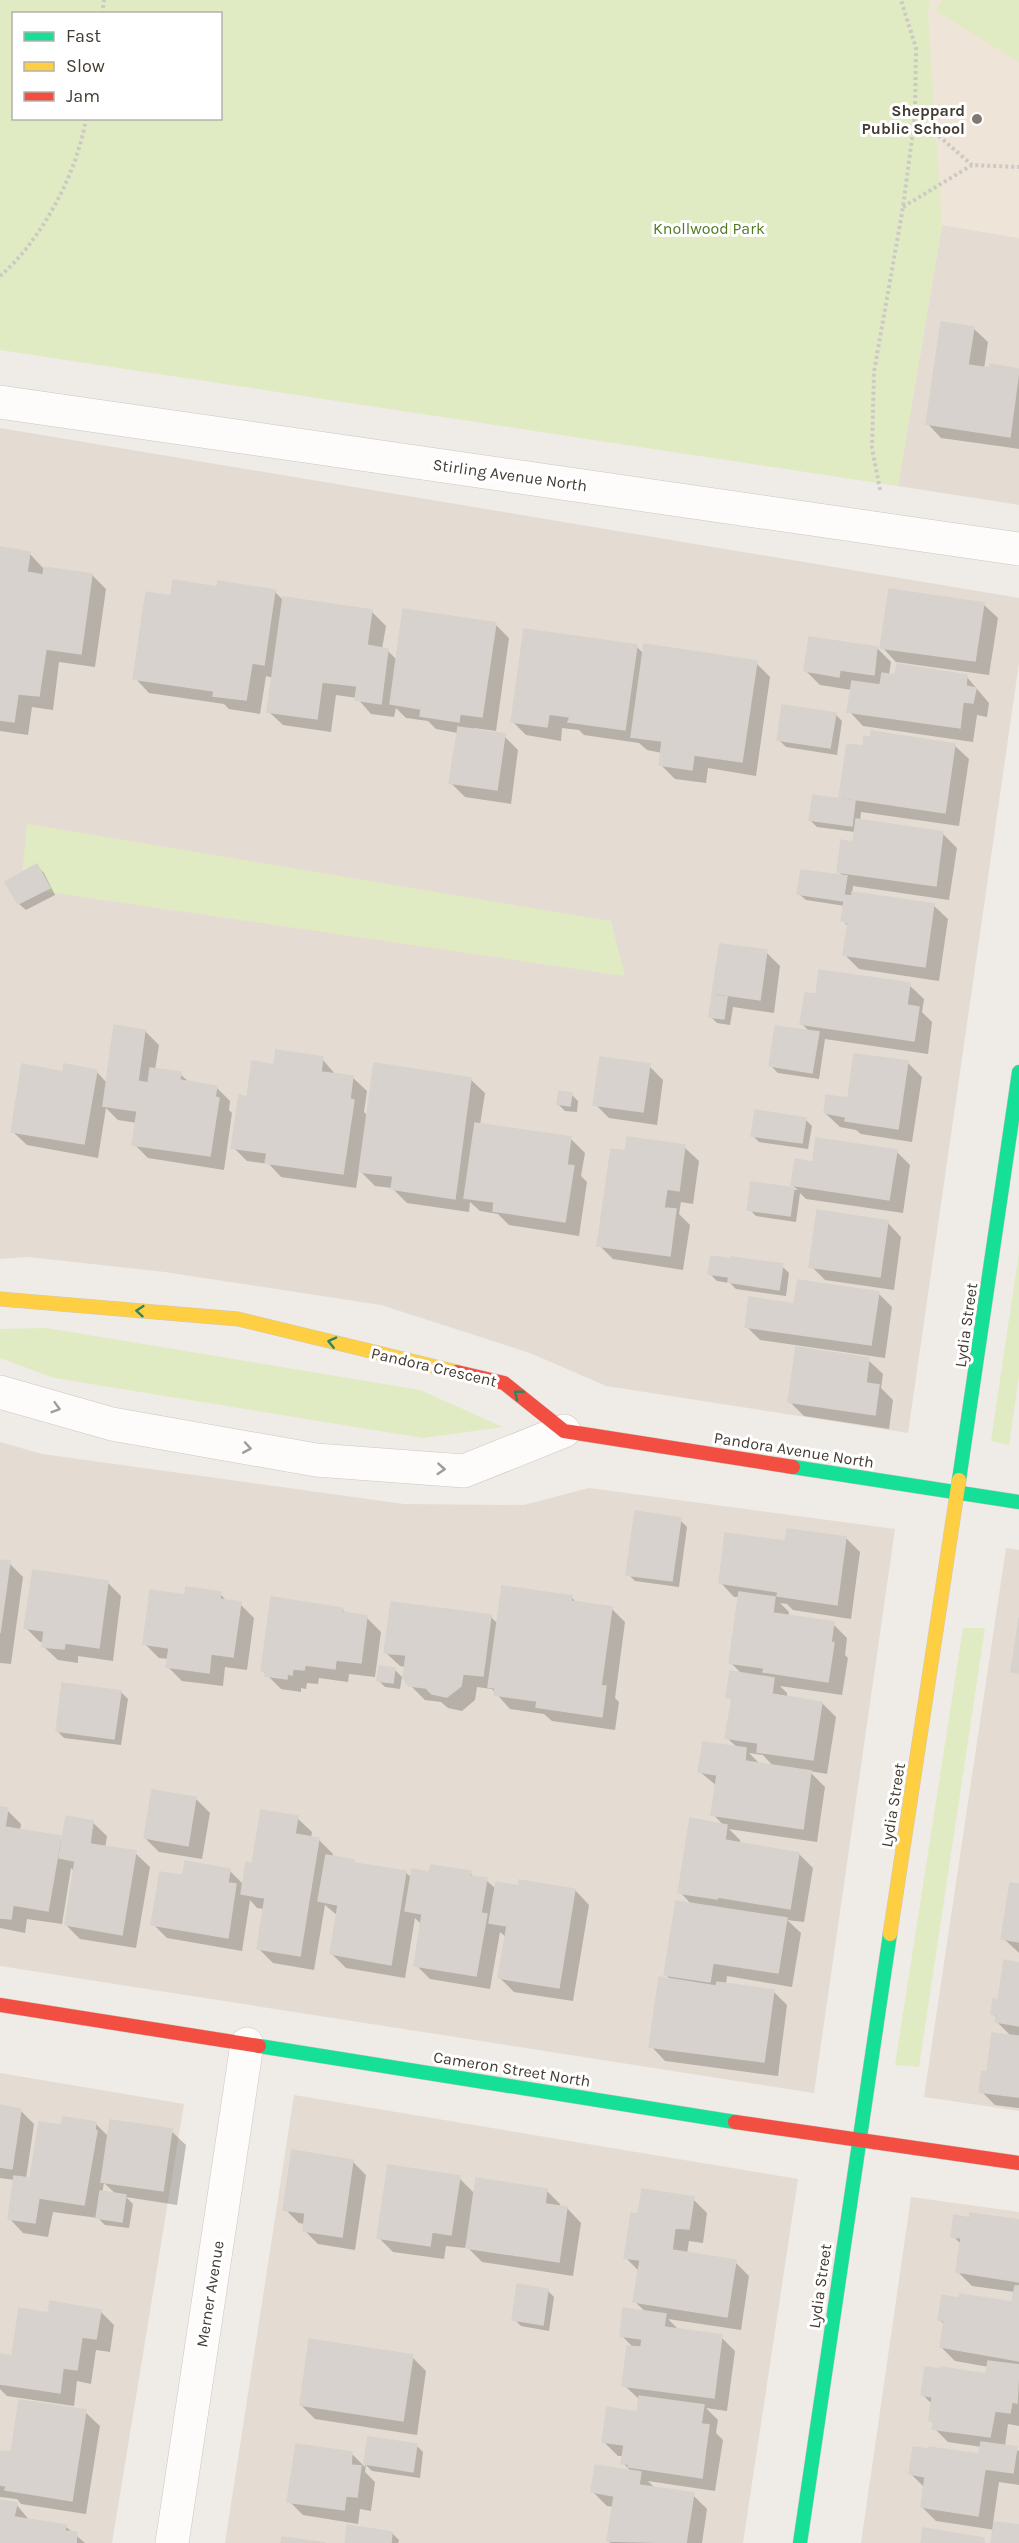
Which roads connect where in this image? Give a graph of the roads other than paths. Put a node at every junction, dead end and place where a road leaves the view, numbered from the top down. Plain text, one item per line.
1 (0, 402) edge
2 (1019, 549) edge
3 (1019, 1072) edge
4 (0, 1299) edge
5 (0, 1392) edge
6 (564, 1431) junction
7 (958, 1492) junction
8 (1019, 1502) edge
9 (0, 2006) edge
10 (247, 2044) junction
11 (858, 2140) junction
12 (1019, 2163) edge
13 (172, 2543) edge
14 (800, 2543) edge

1 - 2 street, Stirling Avenue North
3 - 7 street, Lydia Street
6 -> 4 street, Pandora Crescent
5 -> 6 street
6 - 7 street, Pandora Avenue North
7 - 8 street, Pandora Avenue North
7 - 11 street, Lydia Street
9 - 10 street, Cameron Street North
10 - 11 street, Cameron Street North
10 - 13 street, Merner Avenue
11 - 12 street, Cameron Street North
11 - 14 street, Lydia Street

